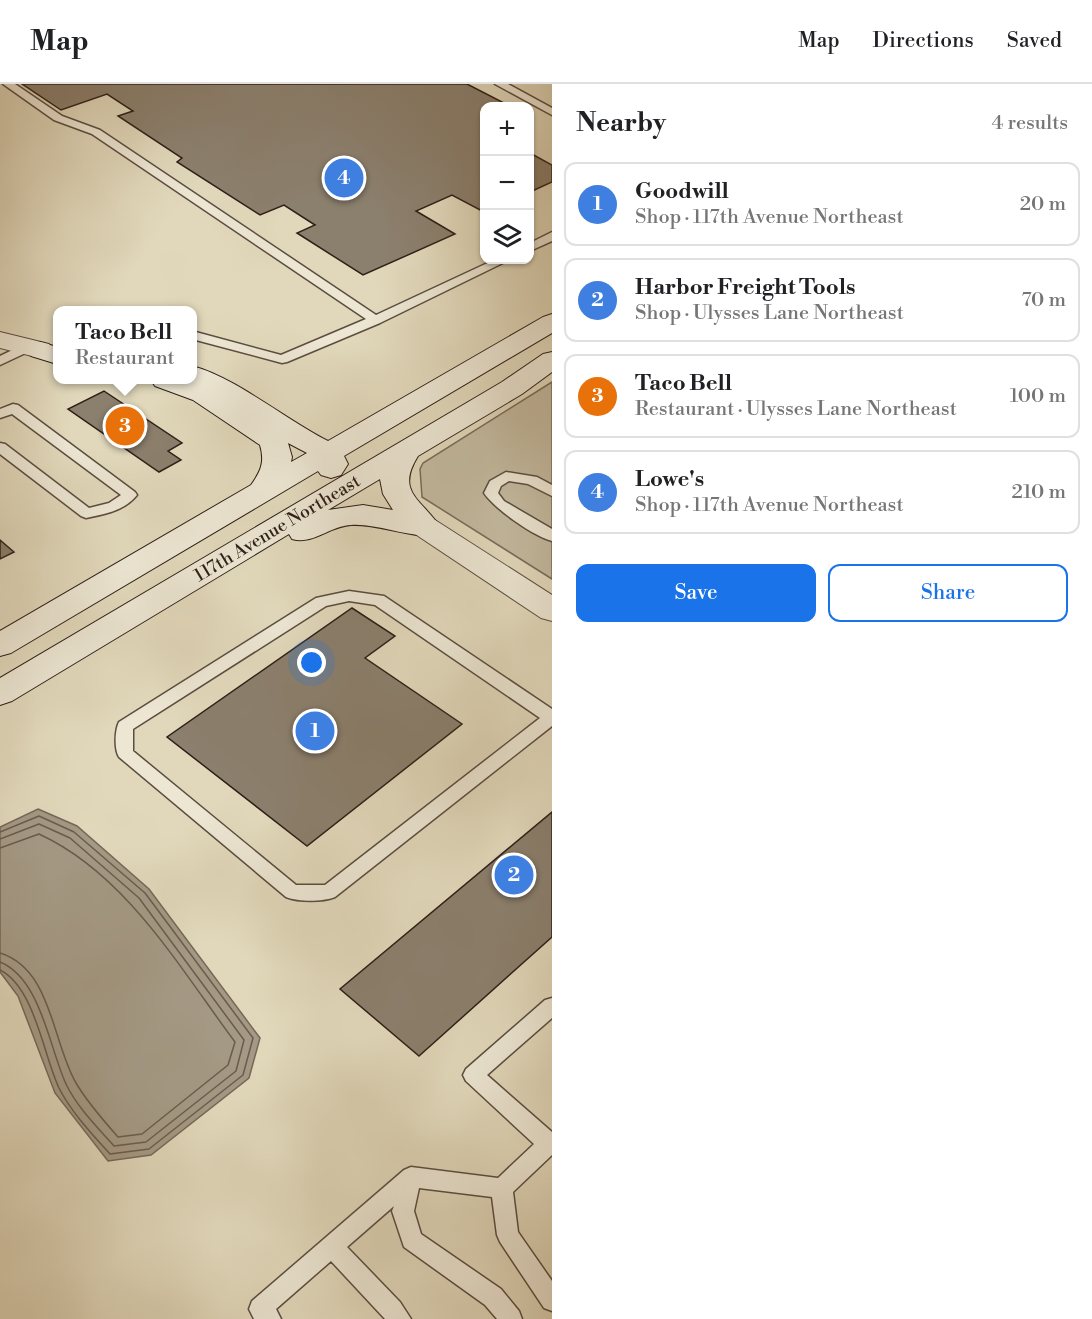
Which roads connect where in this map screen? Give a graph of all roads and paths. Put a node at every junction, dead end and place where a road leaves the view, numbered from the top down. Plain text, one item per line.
1 (8, 84) edge
2 (500, 84) edge
3 (552, 112) edge
4 (552, 236) edge
5 (534, 245) edge
6 (494, 264) edge
7 (375, 320) junction
8 (552, 322) edge
9 (197, 336) edge
10 (0, 340) edge
11 (46, 351) edge
12 (552, 360) edge
13 (0, 361) edge
14 (197, 376) edge
15 (175, 384) edge
16 (0, 414) edge
17 (0, 447) edge
18 (408, 449) junction
19 (329, 453) junction
20 (552, 491) edge
21 (259, 495) junction
22 (425, 527) junction
23 (552, 536) edge
24 (162, 596) junction
25 (552, 610) edge
26 (0, 645) edge
27 (0, 693) edge
28 (551, 717) edge
29 (552, 1006) edge
30 (550, 1143) edge
31 (411, 1177) junction
32 (502, 1188) junction
33 (333, 1245) junction
34 (552, 1300) edge
35 (270, 1319) edge
36 (400, 1319) edge
37 (510, 1319) edge

1 - 7 lane
2 - 3 lane
4 - 5 lane
6 - 7 lane
7 - 9 lane
8 - 19 street, 117th Avenue Northeast
10 - 11 street
11 - 13 lane
12 - 18 street, 117th Avenue Northeast
14 - 19 street
15 - 21 street
16 - 17 lane
18 - 22 street
18 - 24 street, 117th Avenue Northeast
19 - 21 street, 117th Avenue Northeast
19 - 24 street
20 - 23 lane
21 - 26 street, 117th Avenue Northeast
22 - 24 street
22 - 25 street
24 - 27 street, 117th Avenue Northeast
28 - 28 lane
29 - 30 lane
30 - 32 lane
31 - 32 lane
31 - 33 lane
31 - 37 lane
32 - 34 lane
33 - 35 lane
33 - 36 lane

